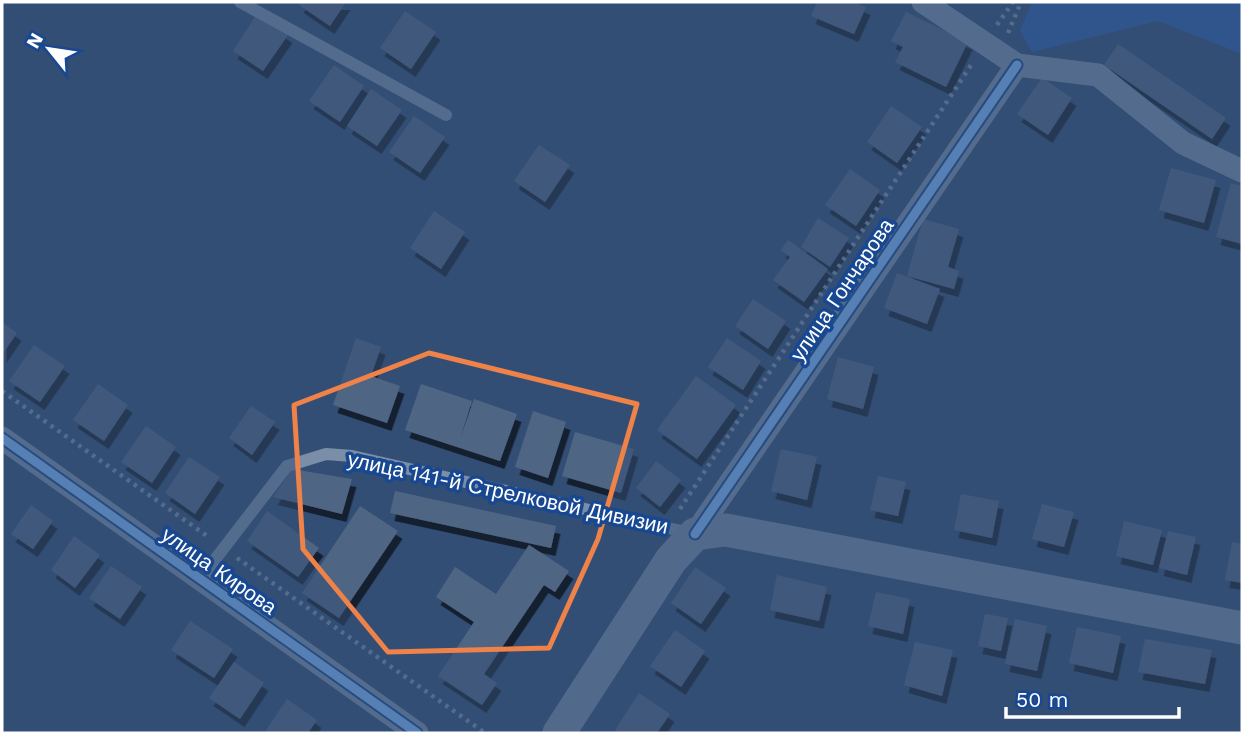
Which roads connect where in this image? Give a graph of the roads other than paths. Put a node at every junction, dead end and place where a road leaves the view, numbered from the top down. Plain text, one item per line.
1 (240, 2) edge
2 (923, 2) edge
3 (1001, 53) junction
4 (446, 115) dead end
5 (1242, 171) edge
6 (2, 438) edge
7 (687, 521) junction
8 (201, 579) junction
9 (1242, 628) edge
10 (417, 733) edge
11 (559, 733) edge

1 - 4 lane
2 - 3 street
3 - 5 street
3 - 7 street, улица Гончарова
6 - 8 street, улица Кирова
7 - 8 lane, улица 141-й Стрелковой Дивизии
7 - 9 main road, улица 141-й Стрелковой Дивизии
7 - 11 main road, улица Гончарова
8 - 10 street, улица Кирова

